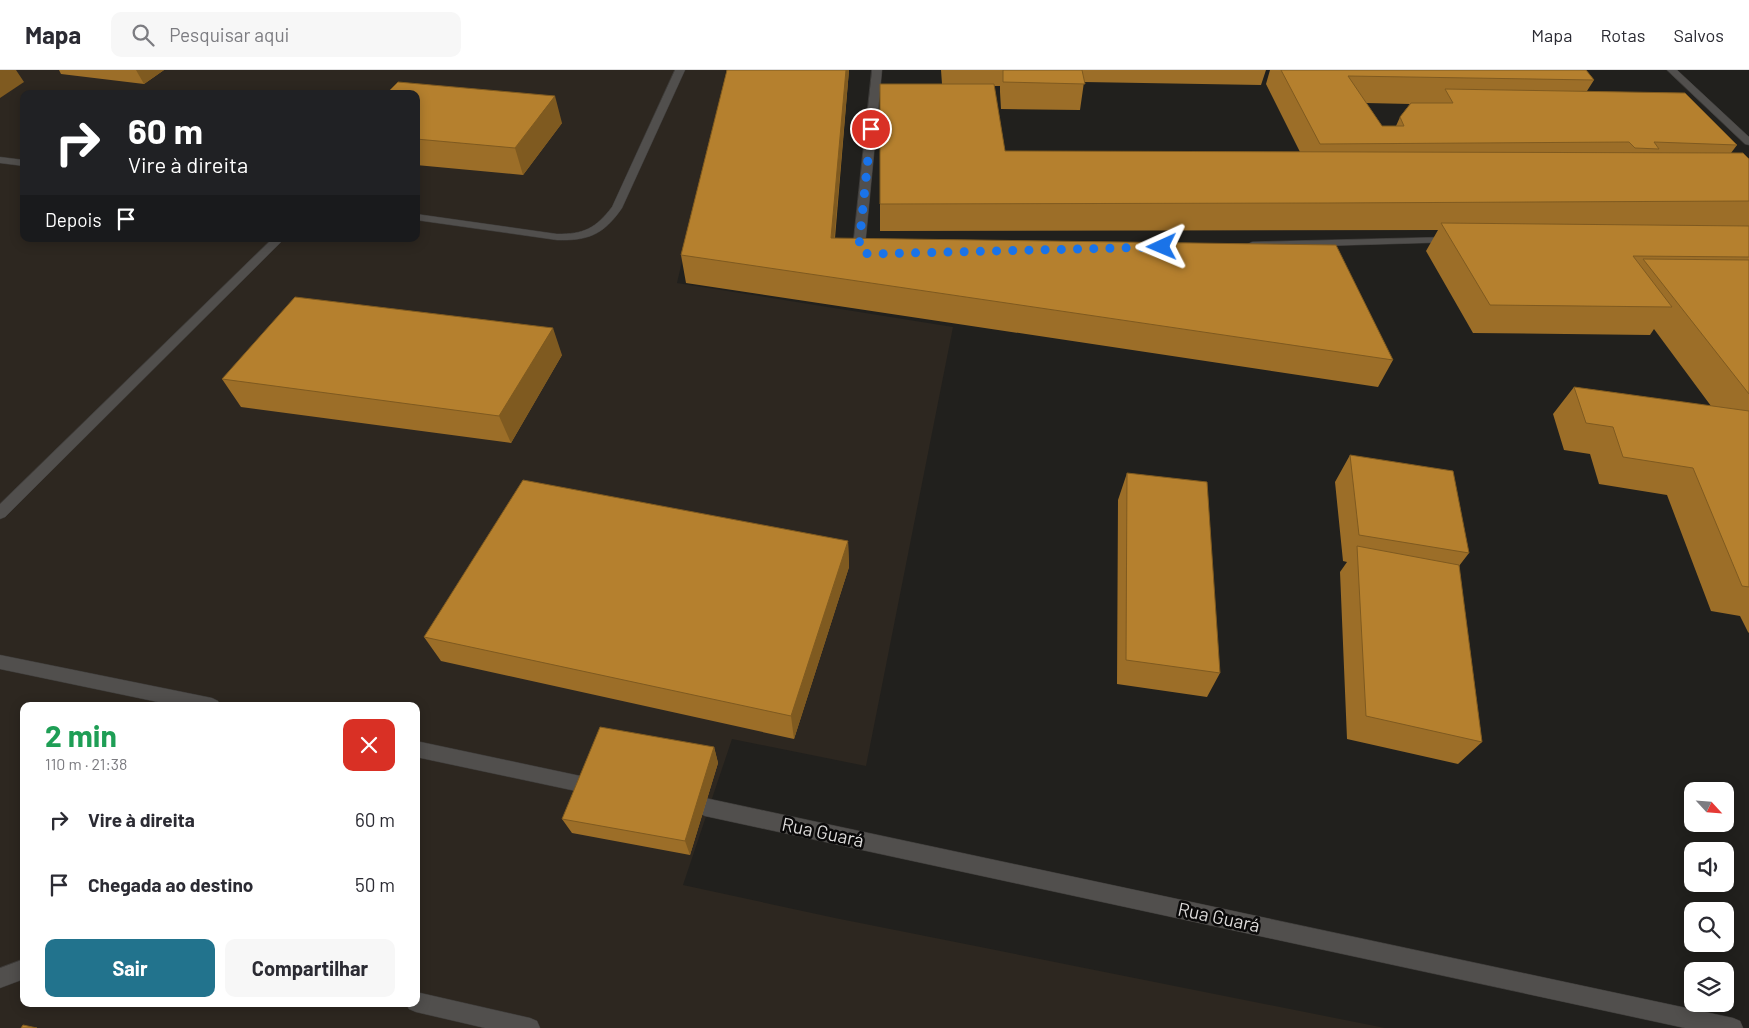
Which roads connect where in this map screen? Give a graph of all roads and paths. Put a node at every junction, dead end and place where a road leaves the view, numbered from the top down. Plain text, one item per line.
1 (680, 70) edge
2 (877, 70) edge
3 (1672, 70) edge
4 (1749, 142) edge
5 (0, 160) edge
6 (20, 162) edge
7 (420, 218) edge
8 (1462, 240) edge
9 (275, 242) edge
10 (1244, 245) edge
11 (878, 253) edge
12 (0, 513) edge
13 (0, 662) edge
14 (193, 702) edge
15 (420, 750) edge
16 (590, 786) edge
17 (705, 807) dead end
18 (20, 970) edge
19 (0, 978) edge
20 (420, 1003) edge
21 (530, 1028) edge
22 (1733, 1028) edge

1 - 7 street
2 - 11 street
3 - 4 street
5 - 6 street
8 - 10 street
9 - 12 street
13 - 14 street
15 - 16 street
17 - 22 street, Rua Guará
18 - 19 street
20 - 21 street

